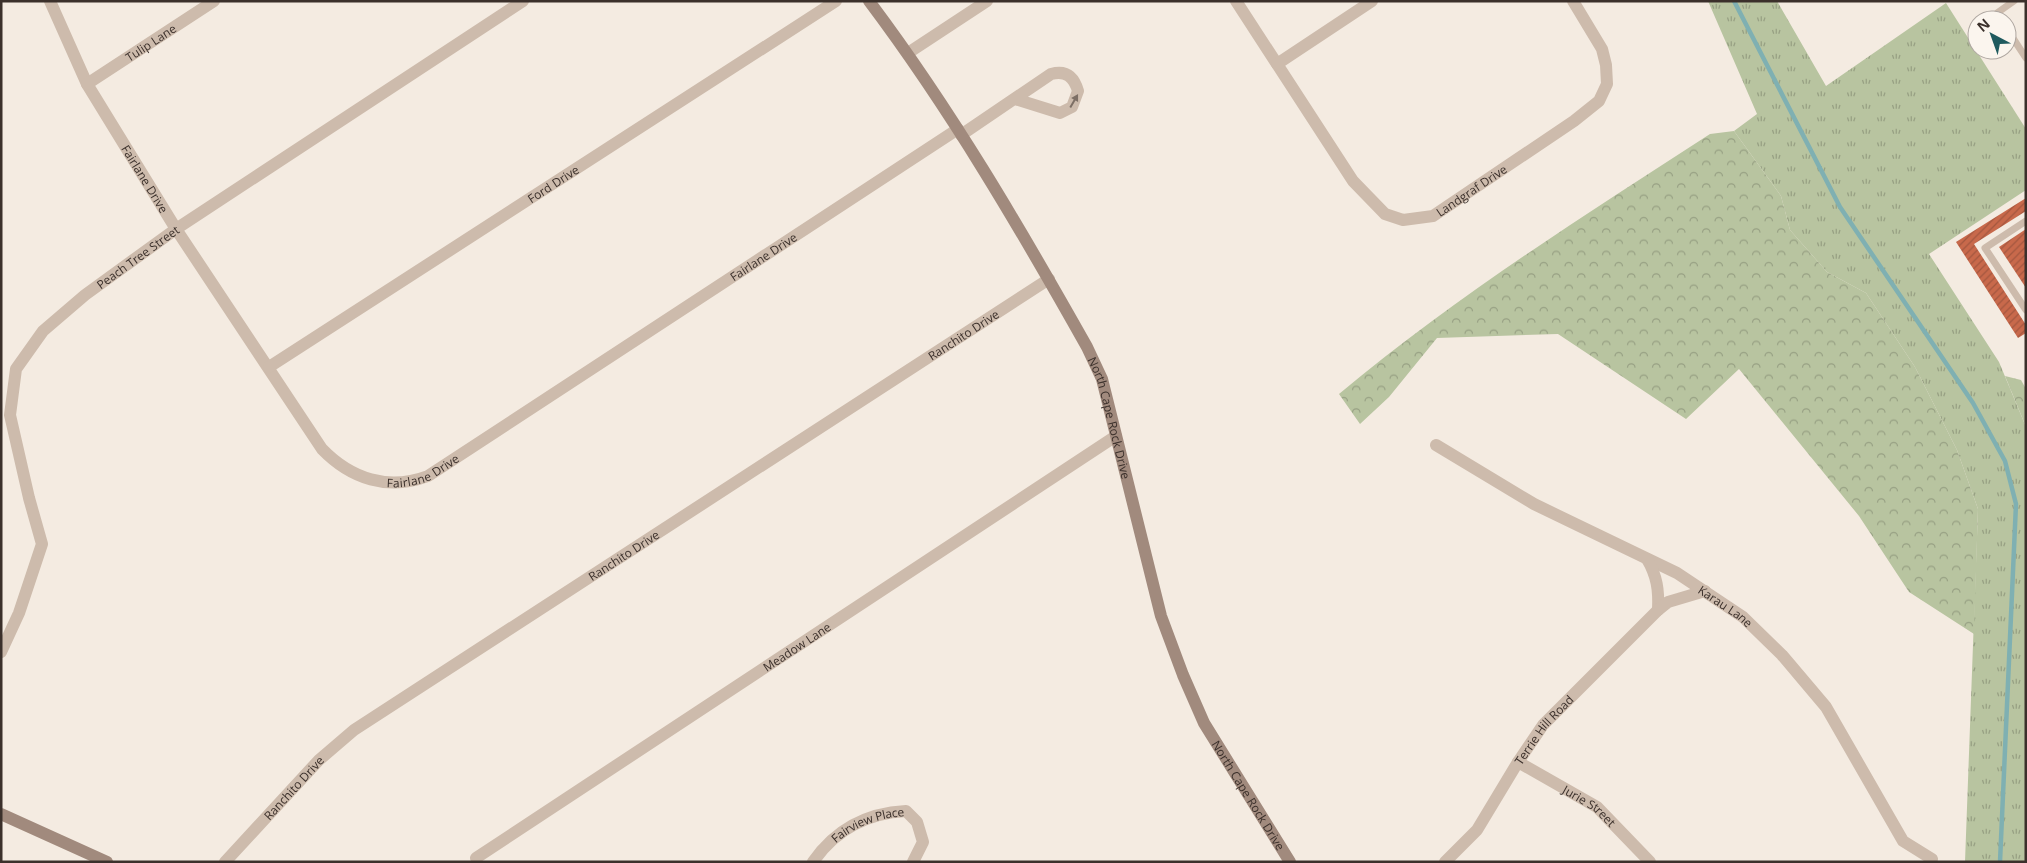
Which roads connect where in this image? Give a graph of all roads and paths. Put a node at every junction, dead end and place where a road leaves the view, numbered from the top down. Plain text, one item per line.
1 (50, 1) edge
2 (214, 1) edge
3 (523, 1) edge
4 (836, 1) edge
5 (869, 1) edge
6 (987, 1) edge
7 (1236, 1) edge
8 (1372, 1) edge
9 (1573, 1) edge
10 (2014, 1) edge
11 (2001, 10) edge
12 (2017, 44) edge
13 (908, 53) junction
14 (2026, 58) edge
15 (1277, 64) junction
16 (87, 84) junction
17 (1015, 99) junction
18 (959, 132) junction
19 (2026, 221) edge
20 (176, 229) junction
21 (1049, 279) junction
22 (2026, 310) edge
23 (269, 367) junction
24 (1116, 436) junction
25 (1436, 445) dead end
26 (1647, 559) junction
27 (1705, 591) junction
28 (1658, 610) junction
29 (1, 652) edge
30 (1518, 762) junction
31 (1, 814) edge
32 (476, 858) dead end
33 (1932, 859) dead end
34 (107, 862) edge
35 (225, 862) edge
36 (813, 862) edge
37 (913, 862) edge
38 (1290, 862) edge
39 (1445, 862) edge
40 (1650, 862) edge

1 - 16 street, Fairlane Drive
2 - 16 street, Tulip Lane
3 - 20 street, Peach Tree Street
4 - 23 street, Ford Drive
5 - 13 street, North Cape Rock Drive
6 - 13 street
7 - 15 street, Landgraf Drive
8 - 15 street
9 - 15 street, Landgraf Drive
10 - 11 lane
12 - 14 lane
13 - 18 street, North Cape Rock Drive
16 - 20 street, Fairlane Drive
17 -> 17 street, Fairlane Drive
17 - 18 street, Fairlane Drive
18 - 21 street, North Cape Rock Drive
18 - 23 street, Fairlane Drive
19 - 22 lane
20 - 23 street, Fairlane Drive
20 - 29 street, Peach Tree Street
21 - 24 street, North Cape Rock Drive
21 - 35 street, Ranchito Drive
24 - 32 street, Meadow Lane
24 - 38 street, North Cape Rock Drive
25 - 26 street, Karau Lane
26 - 27 street, Karau Lane
26 - 28 street
27 - 28 street, Terrie Hill Road
27 - 33 street, Karau Lane
28 - 30 street, Terrie Hill Road
30 - 39 street, Terrie Hill Road
30 - 40 street, Jurie Street
31 - 34 street
36 - 37 street, Fairview Place

